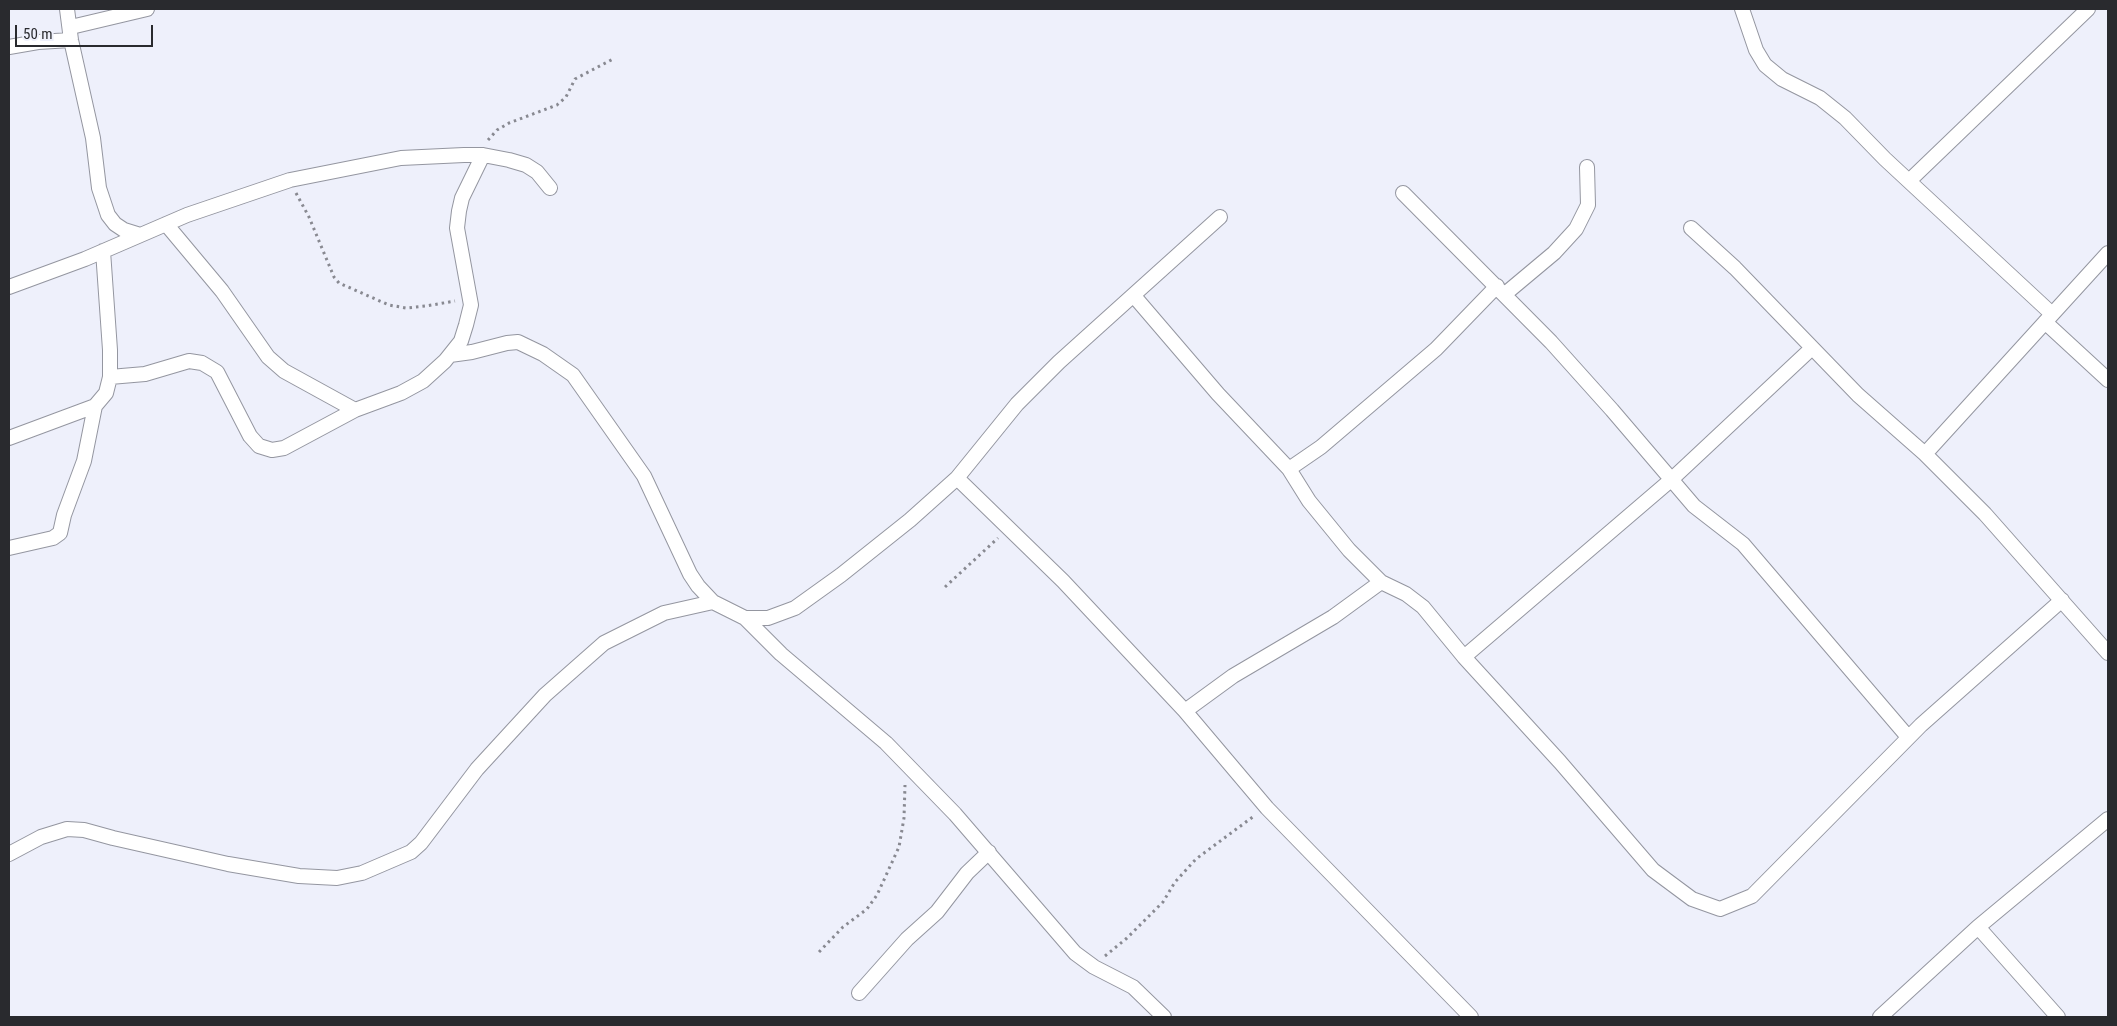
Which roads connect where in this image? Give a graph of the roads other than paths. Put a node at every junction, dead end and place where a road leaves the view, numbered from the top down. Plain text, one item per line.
1 (67, 9) edge
2 (147, 9) edge
3 (1742, 9) edge
4 (2088, 9) edge
5 (71, 34) junction
6 (9, 47) edge
7 (484, 155) junction
8 (1587, 166) dead end
9 (1909, 181) junction
10 (550, 188) dead end
11 (1403, 192) dead end
12 (1220, 217) dead end
13 (166, 224) junction
14 (1691, 228) dead end
15 (140, 235) junction
16 (103, 251) junction
17 (2108, 253) edge
18 (9, 287) edge
19 (1501, 290) junction
20 (1134, 296) junction
21 (2048, 318) junction
22 (1812, 348) junction
23 (450, 355) junction
24 (110, 377) junction
25 (2108, 380) edge
26 (95, 406) junction
27 (355, 410) junction
28 (9, 438) edge
29 (1925, 454) junction
30 (1289, 469) junction
31 (957, 478) junction
32 (1672, 479) junction
33 (9, 548) edge
34 (1381, 582) junction
35 (2062, 600) junction
36 (713, 602) junction
37 (745, 618) junction
38 (2108, 653) edge
39 (1464, 657) junction
40 (1186, 711) junction
41 (1908, 737) junction
42 (2108, 819) edge
43 (989, 852) junction
44 (9, 854) edge
45 (1978, 927) junction
46 (859, 993) dead end
47 (1164, 1017) edge
48 (1471, 1017) edge
49 (1880, 1017) edge
50 (2058, 1017) edge

1 - 5 street
2 - 5 street
3 - 9 street
4 - 9 street
5 - 6 street
5 - 15 street
7 - 10 street
7 - 13 street
7 - 23 street
8 - 19 street
9 - 21 street
11 - 19 street
12 - 20 street
13 - 15 street
13 - 27 street
14 - 22 street
15 - 16 street
16 - 18 street
16 - 24 street
17 - 21 street
19 - 30 street
19 - 32 street
20 - 30 street
20 - 31 street
21 - 25 street
21 - 29 street
22 - 29 street
22 - 32 street
23 - 27 street
23 - 36 street
24 - 26 street
24 - 27 street
26 - 28 street
26 - 33 street
29 - 35 street
30 - 34 street
31 - 37 street
31 - 40 street
32 - 39 street
32 - 41 street
34 - 39 street
34 - 40 street
35 - 38 street
35 - 41 street
36 - 37 street
36 - 44 street
37 - 43 street
39 - 41 street
40 - 48 street
42 - 45 street
43 - 46 street
43 - 47 street
45 - 49 street
45 - 50 street

